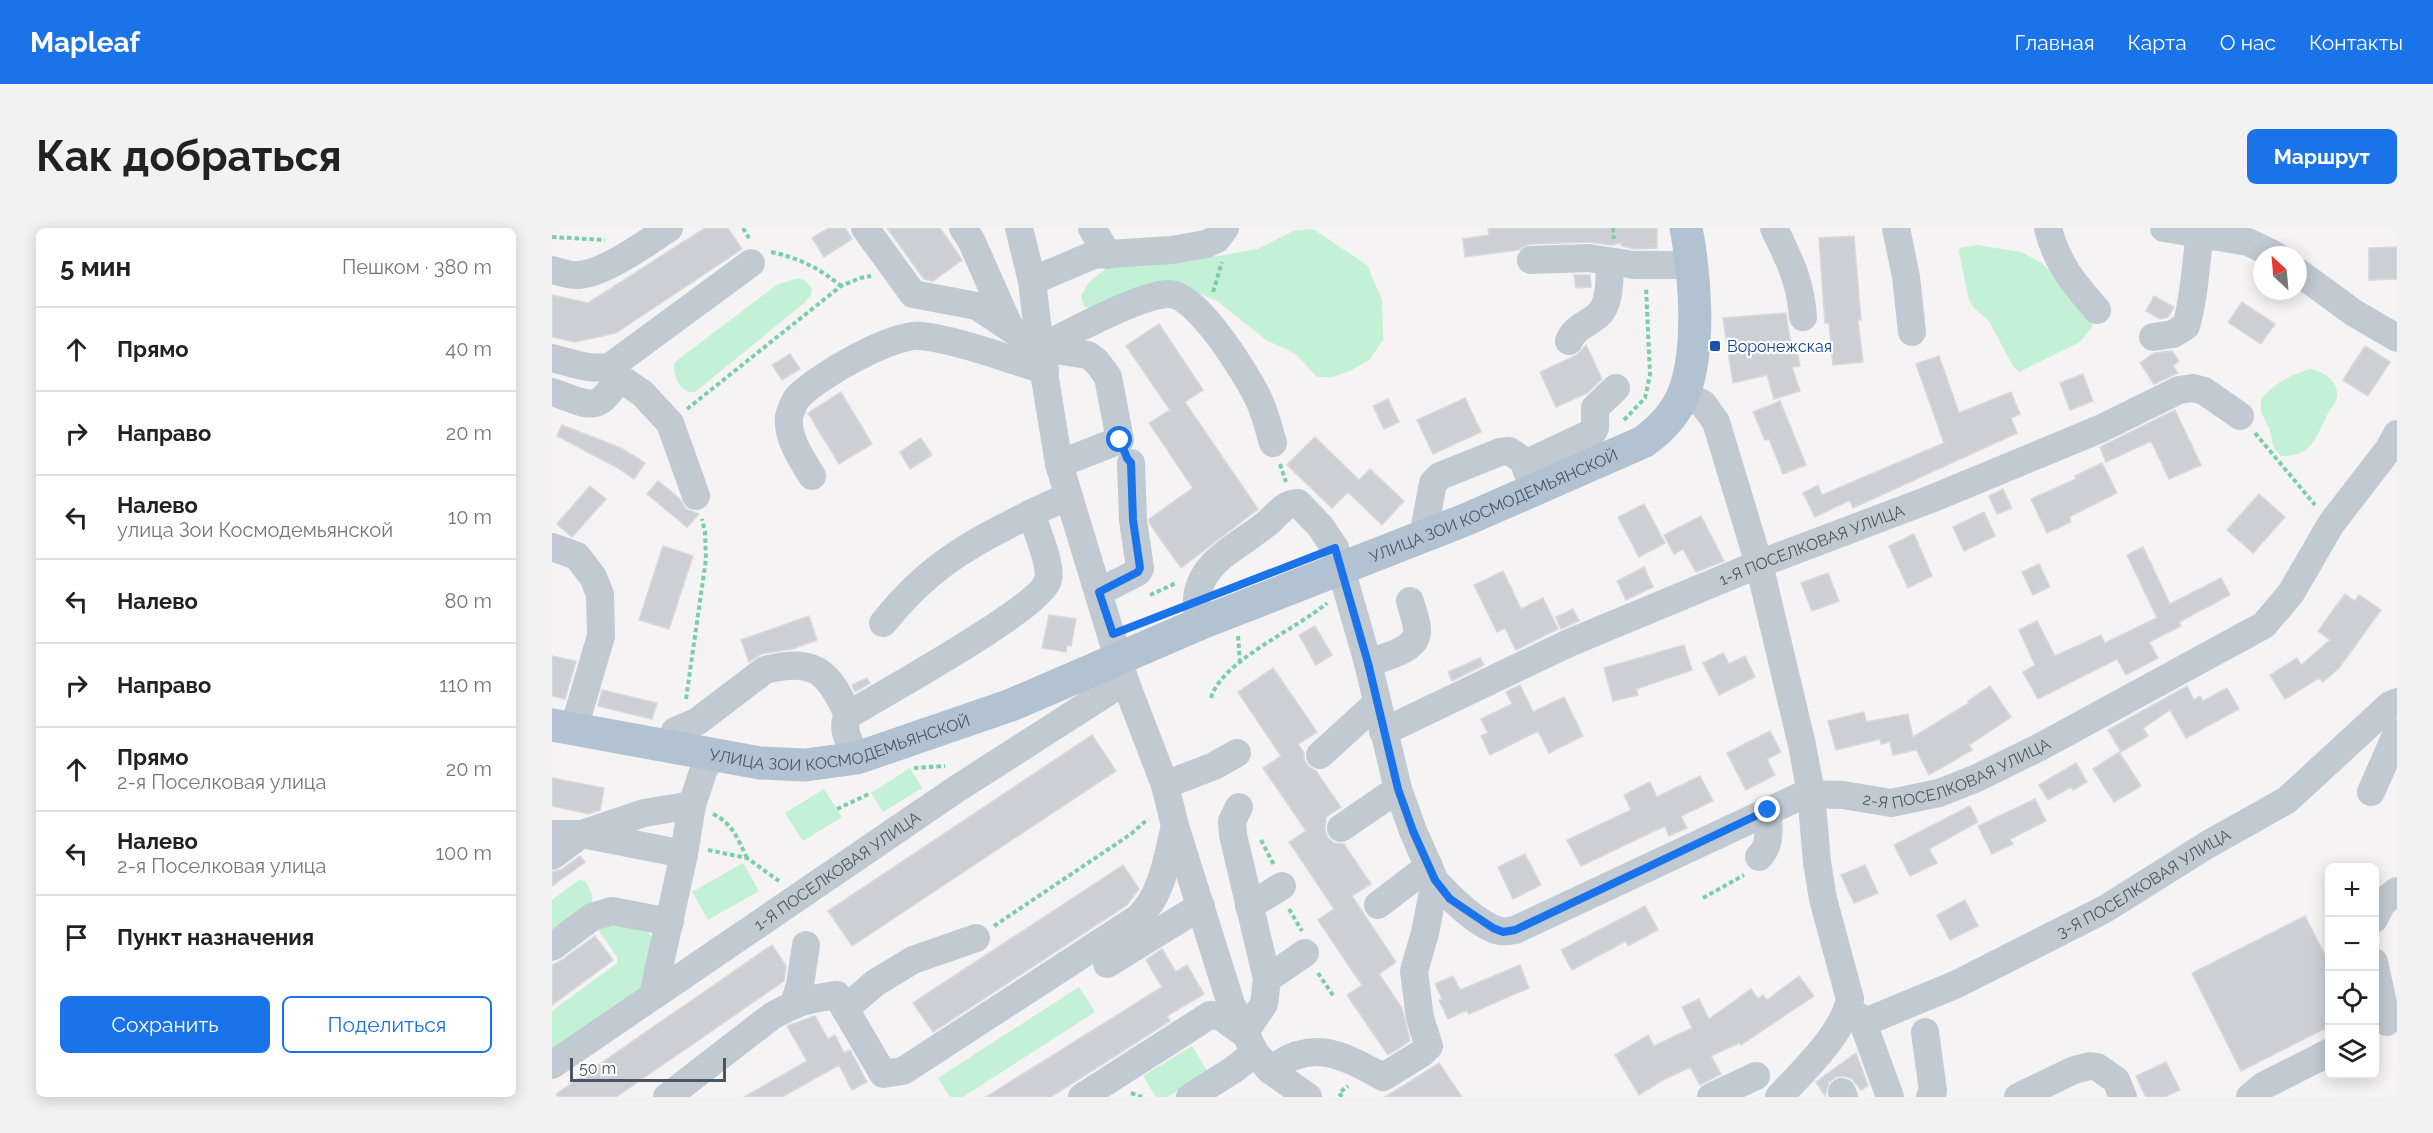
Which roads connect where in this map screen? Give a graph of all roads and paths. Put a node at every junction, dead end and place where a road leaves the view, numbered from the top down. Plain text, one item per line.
1 (669, 228) edge
2 (865, 228) edge
3 (963, 228) edge
4 (1019, 228) edge
5 (1092, 228) edge
6 (1686, 228) edge
7 (1774, 228) edge
8 (1896, 228) edge
9 (2048, 228) edge
10 (2164, 228) edge
11 (1224, 231) edge
12 (2200, 234) junction
13 (552, 237) edge
14 (1166, 239) edge
15 (2256, 246) edge
16 (638, 248) junction
17 (1108, 255) junction
18 (756, 257) joint
19 (1531, 260) dead end
20 (1610, 263) junction
21 (1693, 265) junction
22 (1645, 266) junction
23 (552, 270) edge
24 (898, 274) junction
25 (2307, 279) edge
26 (1032, 281) junction
27 (841, 286) junction
28 (2097, 310) dead end
29 (1803, 318) dead end
30 (1207, 319) junction
31 (1010, 328) junction
32 (1912, 332) dead end
33 (2153, 337) dead end
34 (2397, 338) edge
35 (1569, 341) dead end
36 (552, 358) edge
37 (1042, 359) junction
38 (615, 372) junction
39 (1616, 388) dead end
40 (552, 392) edge
41 (1683, 394) junction
42 (2240, 416) joint
43 (670, 423) junction
44 (1620, 423) dead end
45 (1273, 443) joint
46 (2394, 446) edge
47 (1134, 455) junction
48 (1059, 464) junction
49 (812, 476) dead end
50 (1531, 476) junction
51 (696, 496) joint
52 (1069, 497) junction
53 (1293, 503) junction
54 (1031, 513) junction
55 (2331, 524) junction
56 (1423, 536) junction
57 (552, 547) edge
58 (1759, 564) junction
59 (1341, 569) junction
60 (1099, 592) junction
61 (1410, 601) dead end
62 (884, 623) dead end
63 (1199, 624) junction
64 (1368, 663) junction
65 (1122, 670) junction
66 (1211, 698) dead end
67 (2397, 702) edge
68 (1377, 704) junction
69 (848, 715) junction
70 (563, 726) edge
71 (1383, 732) junction
72 (2397, 733) edge
73 (673, 738) junction
74 (1237, 753) dead end
75 (713, 754) junction
76 (1320, 755) dead end
77 (857, 758) junction
78 (954, 764) dead end
79 (910, 768) dead end
80 (1398, 789) junction
81 (2371, 792) dead end
82 (871, 793) dead end
83 (1811, 793) junction
84 (1170, 804) junction
85 (1239, 807) dead end
86 (837, 809) dead end
87 (703, 810) junction
88 (1768, 810) junction
89 (1341, 828) dead end
90 (552, 834) edge
91 (582, 834) junction
92 (1260, 839) dead end
93 (695, 851) junction
94 (552, 856) edge
95 (1759, 857) joint
96 (747, 858) junction
97 (1277, 873) joint
98 (1438, 882) junction
99 (2397, 891) edge
100 (1702, 898) dead end
101 (790, 901) junction
102 (1378, 905) dead end
103 (1201, 906) junction
104 (1249, 906) junction
105 (2375, 917) edge
106 (1295, 920) dead end
107 (670, 921) junction
108 (976, 938) joint
109 (552, 947) edge
110 (1309, 953) junction
111 (1107, 964) dead end
112 (2376, 971) edge
113 (1432, 976) dead end
114 (1267, 979) junction
115 (653, 995) junction
116 (1334, 997) dead end
117 (794, 1004) junction
118 (844, 1009) junction
119 (1856, 1017) junction
120 (2386, 1022) edge
121 (1924, 1032) dead end
122 (1256, 1052) junction
123 (2325, 1055) edge
124 (552, 1065) edge
125 (1755, 1076) dead end
126 (1339, 1093) dead end
127 (667, 1097) edge
128 (1082, 1097) edge
129 (1190, 1097) edge
130 (1308, 1097) edge
131 (1333, 1097) edge
132 (1711, 1097) edge
133 (1779, 1097) edge
134 (1890, 1097) edge
135 (1929, 1097) edge
136 (2018, 1097) edge
137 (2123, 1097) edge
138 (2250, 1097) edge

1 - 16 street
2 - 24 street
3 - 31 street
4 - 26 street
5 - 17 street
6 - 21 main road, УЛИЦА ЗОИ КОСМОДЕМЬЯНСКОЙ
7 - 29 street
8 - 32 street
9 - 28 street
10 - 12 street
11 - 14 street
11 - 30 path
12 - 15 street
12 - 33 street
13 - 16 path
14 - 17 street
16 - 23 street
17 - 26 street
18 - 27 path
18 - 38 street
19 - 20 street
20 - 22 street
20 - 35 street
21 - 22 street
21 - 41 main road, УЛИЦА ЗОИ КОСМОДЕМЬЯНСКОЙ
22 - 44 path
24 - 27 path
24 - 31 street
25 - 34 street
26 - 37 street
27 - 43 path
30 - 37 street
30 - 45 street
31 - 37 street
36 - 38 street
37 - 47 street
37 - 48 street
37 - 49 street
38 - 40 street
38 - 43 street
39 - 50 street
41 - 50 main road, УЛИЦА ЗОИ КОСМОДЕМЬЯНСКОЙ
41 - 58 street
42 - 55 path
42 - 58 street, 1-Я ПОСЕЛКОВАЯ УЛИЦА
43 - 51 street
45 - 53 path
46 - 55 street, 2-Я ПОСЕЛКОВАЯ УЛИЦА
47 - 48 street
47 - 60 street
48 - 52 street
50 - 56 main road, УЛИЦА ЗОИ КОСМОДЕМЬЯНСКОЙ
50 - 56 street
51 - 73 path
52 - 54 street
52 - 60 street
53 - 59 street
53 - 63 street
54 - 62 street
54 - 69 street
55 - 83 street, 2-Я ПОСЕЛКОВАЯ УЛИЦА
56 - 59 main road, УЛИЦА ЗОИ КОСМОДЕМЬЯНСКОЙ
57 - 70 street
58 - 71 street, 1-Я ПОСЕЛКОВАЯ УЛИЦА
58 - 83 street
59 - 63 main road, УЛИЦА ЗОИ КОСМОДЕМЬЯНСКОЙ
59 - 64 street
59 - 66 path
60 - 65 street
61 - 64 street
63 - 65 main road, УЛИЦА ЗОИ КОСМОДЕМЬЯНСКОЙ
64 - 68 street
65 - 77 main road, УЛИЦА ЗОИ КОСМОДЕМЬЯНСКОЙ
65 - 84 street
65 - 101 street, 1-Я ПОСЕЛКОВАЯ УЛИЦА
67 - 119 street, 3-Я ПОСЕЛКОВАЯ УЛИЦА
68 - 71 street
68 - 76 street
69 - 73 street
69 - 77 street
70 - 73 main road, УЛИЦА ЗОИ КОСМОДЕМЬЯНСКОЙ
71 - 80 street
72 - 81 street
73 - 75 main road, УЛИЦА ЗОИ КОСМОДЕМЬЯНСКОЙ
74 - 84 street
75 - 77 main road, УЛИЦА ЗОИ КОСМОДЕМЬЯНСКОЙ
75 - 87 street
78 - 79 path
80 - 89 street
80 - 98 street
82 - 86 path
83 - 88 street, 2-Я ПОСЕЛКОВАЯ УЛИЦА
83 - 119 street
84 - 103 street
84 - 108 path
84 - 118 street
85 - 104 street
87 - 91 street
87 - 93 street
87 - 96 path
88 - 95 street
88 - 98 street, 2-Я ПОСЕЛКОВАЯ УЛИЦА
90 - 91 street
91 - 93 street
91 - 94 street
92 - 97 path
93 - 96 path
93 - 107 street
95 - 100 path
96 - 101 path
97 - 104 street
98 - 102 street
98 - 113 street
98 - 122 street
99 - 105 street
101 - 115 street, 1-Я ПОСЕЛКОВАЯ УЛИЦА
101 - 117 street
103 - 111 street
103 - 122 street
104 - 114 street
106 - 110 path
107 - 109 street
107 - 115 street
108 - 118 street
110 - 114 street
110 - 116 path
112 - 120 street
114 - 122 street
115 - 124 street, 1-Я ПОСЕЛКОВАЯ УЛИЦА
117 - 118 street
117 - 127 street
119 - 133 street
119 - 134 street
121 - 135 street
122 - 128 street
122 - 129 street
122 - 130 street
123 - 138 street
125 - 132 street
126 - 131 path
136 - 137 street

